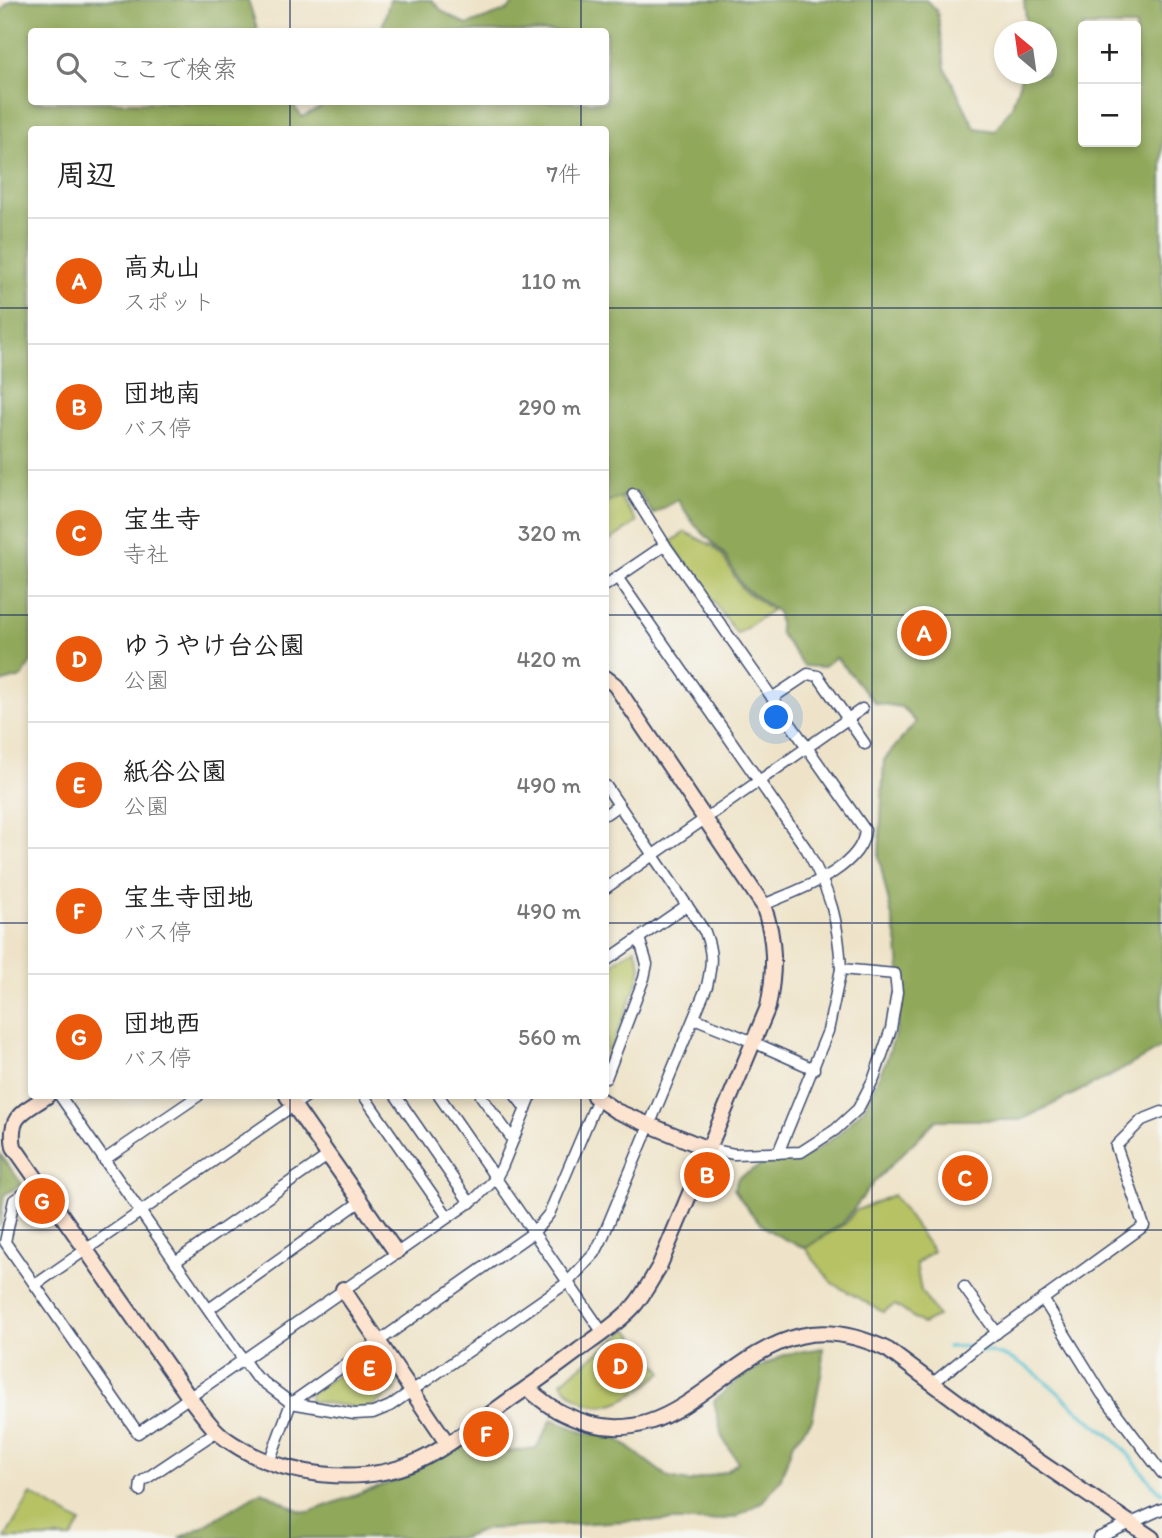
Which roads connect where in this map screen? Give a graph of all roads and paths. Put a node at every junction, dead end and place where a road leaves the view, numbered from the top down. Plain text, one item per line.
1 (633, 494) dead end
2 (666, 545) junction
3 (617, 577) junction
4 (609, 583) edge
5 (609, 680) edge
6 (772, 698) junction
7 (862, 709) dead end
8 (849, 718) junction
9 (865, 744) dead end
10 (807, 748) junction
11 (759, 782) junction
12 (609, 791) edge
13 (618, 805) junction
14 (609, 812) edge
15 (705, 818) junction
16 (653, 855) junction
17 (823, 880) junction
18 (609, 886) edge
19 (687, 905) junction
20 (763, 905) junction
21 (639, 938) junction
22 (609, 959) edge
23 (841, 969) junction
24 (694, 1018) junction
25 (746, 1040) dead end
26 (762, 1046) dead end
27 (814, 1069) junction
28 (609, 1070) edge
29 (43, 1099) edge
30 (62, 1099) edge
31 (194, 1099) edge
32 (365, 1099) edge
33 (398, 1099) edge
34 (441, 1099) edge
35 (483, 1099) edge
36 (518, 1099) edge
37 (530, 1099) edge
38 (596, 1099) edge
39 (600, 1099) edge
40 (290, 1100) edge
41 (526, 1109) junction
42 (1162, 1112) edge
43 (649, 1125) junction
44 (513, 1140) junction
45 (708, 1149) junction
46 (778, 1153) junction
47 (329, 1155) junction
48 (104, 1160) junction
49 (496, 1178) junction
50 (39, 1183) junction
51 (361, 1201) junction
52 (470, 1203) junction
53 (140, 1212) junction
54 (448, 1217) junction
55 (534, 1233) junction
56 (86, 1248) junction
57 (396, 1252) junction
58 (175, 1262) junction
59 (568, 1282) junction
60 (35, 1285) junction
61 (964, 1287) dead end
62 (344, 1289) junction
63 (1043, 1299) junction
64 (209, 1309) junction
65 (603, 1333) junction
66 (997, 1333) junction
67 (378, 1340) junction
68 (243, 1360) junction
69 (933, 1383) junction
70 (527, 1388) junction
71 (412, 1390) junction
72 (188, 1398) junction
73 (291, 1403) junction
74 (217, 1431) junction
75 (447, 1443) junction
76 (269, 1462) junction
77 (1162, 1473) edge
78 (140, 1491) dead end
79 (1162, 1509) edge
80 (1131, 1523) junction
81 (1098, 1538) edge
82 (1152, 1538) edge

1 - 2 street
2 - 3 street
2 - 6 street
3 - 4 street
3 - 11 street
5 - 15 street
6 - 8 street
6 - 10 street
7 - 8 street
8 - 9 street
8 - 10 street
10 - 11 street
10 - 17 street
11 - 15 street
11 - 17 street
12 - 13 street
13 - 14 street
13 - 16 street
15 - 16 street
15 - 20 street
16 - 18 street
16 - 19 street
17 - 20 street
17 - 23 street
19 - 21 street
19 - 24 street
20 - 45 street
21 - 22 street
21 - 28 street
23 - 27 street
23 - 46 street
24 - 25 street
24 - 43 street
26 - 27 street
27 - 46 street
29 - 50 street
30 - 48 street
31 - 48 street
32 - 54 street
33 - 52 street
34 - 49 street
35 - 44 street
36 - 41 street
37 - 41 street
38 - 55 street
39 - 43 street
40 - 47 street
40 - 53 street
41 - 44 street
42 - 63 street
43 - 45 street
43 - 59 street
44 - 49 street
45 - 46 street
45 - 65 street
47 - 51 street
47 - 58 street
48 - 53 street
49 - 52 street
49 - 55 street
50 - 56 street
50 - 60 street
51 - 57 street
51 - 64 street
52 - 54 street
53 - 56 street
53 - 58 street
54 - 57 street
55 - 59 street
55 - 67 street
56 - 60 street
56 - 72 street
57 - 62 street
58 - 64 street
59 - 65 street
59 - 71 street
60 - 72 street
61 - 66 street
62 - 67 street
62 - 68 street
63 - 66 street
63 - 77 street
64 - 68 street
65 - 70 street
66 - 69 street
67 - 71 street
67 - 73 street
68 - 72 street
68 - 73 street
69 - 70 street
69 - 80 street
70 - 75 street
71 - 73 street
71 - 75 street
72 - 74 street
73 - 76 street
74 - 76 street
74 - 78 street
75 - 76 street
79 - 80 street
80 - 81 street
80 - 82 street

